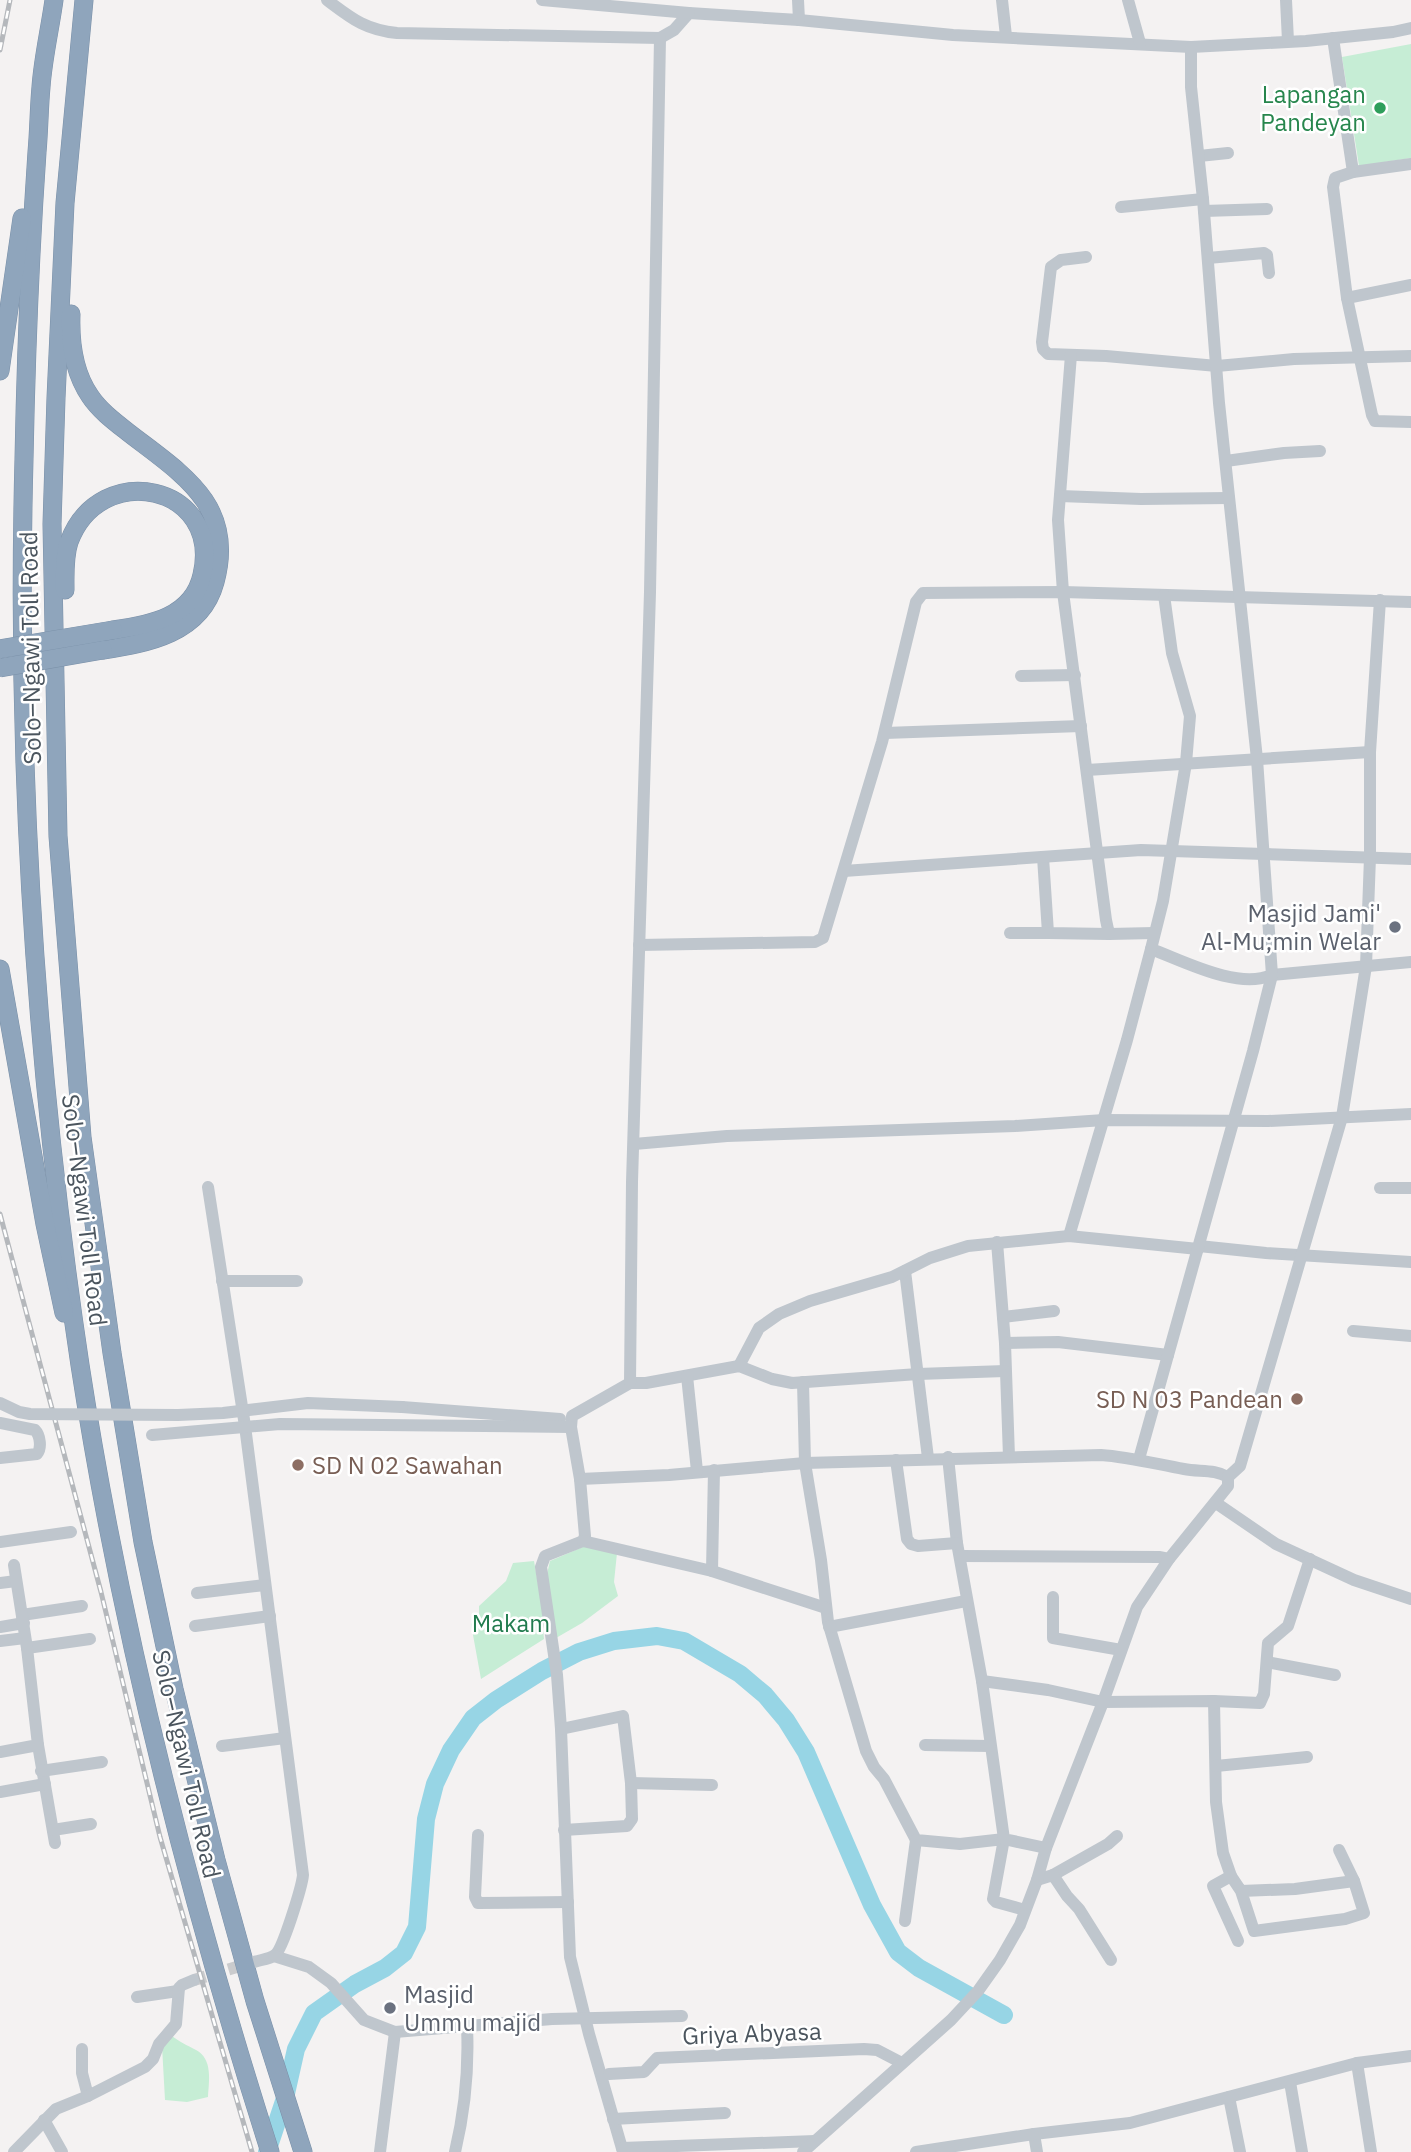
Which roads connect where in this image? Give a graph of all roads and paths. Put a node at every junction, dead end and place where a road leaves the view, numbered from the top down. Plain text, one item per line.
1 (54, 0) edge
2 (84, 0) edge
3 (327, 0) edge
4 (542, 0) edge
5 (798, 0) edge
6 (1002, 0) edge
7 (1128, 0) edge
8 (1286, 0) edge
9 (660, 5) edge
10 (689, 13) junction
11 (82, 20) junction
12 (799, 20) junction
13 (1411, 28) edge
14 (1006, 36) junction
15 (660, 38) junction
16 (1333, 38) junction
17 (1288, 41) junction
18 (1140, 43) junction
19 (1191, 47) junction
20 (41, 84) junction
21 (1228, 153) dead end
22 (1199, 156) junction
23 (1411, 164) edge
24 (1353, 172) junction
25 (1203, 205) junction
26 (1121, 207) dead end
27 (1267, 209) dead end
28 (1086, 257) dead end
29 (1208, 258) junction
30 (1269, 273) dead end
31 (1411, 285) edge
32 (1347, 298) junction
33 (1071, 355) junction
34 (1411, 356) edge
35 (1360, 357) junction
36 (1217, 366) junction
37 (0, 371) edge
38 (1411, 422) edge
39 (1320, 451) dead end
40 (1226, 461) junction
41 (1060, 496) junction
42 (1229, 498) junction
43 (1063, 592) junction
44 (1164, 595) junction
45 (1241, 596) junction
46 (1380, 600) junction
47 (1411, 601) edge
48 (0, 649) edge
49 (0, 668) edge
50 (1074, 675) junction
51 (1021, 676) dead end
52 (1081, 726) junction
53 (885, 733) junction
54 (1370, 752) junction
55 (1256, 759) junction
56 (1186, 763) junction
57 (1087, 769) junction
58 (58, 836) junction
59 (1172, 852) junction
60 (1097, 853) junction
61 (1262, 853) junction
62 (1043, 857) junction
63 (1370, 857) junction
64 (1411, 859) edge
65 (844, 871) junction
66 (1010, 933) dead end
67 (1048, 933) junction
68 (1154, 933) junction
69 (1109, 934) junction
70 (639, 945) junction
71 (1151, 949) junction
72 (1411, 962) edge
73 (1366, 966) junction
74 (0, 969) edge
75 (1272, 975) junction
76 (1411, 1114) edge
77 (1342, 1117) junction
78 (1104, 1120) junction
79 (1233, 1121) junction
80 (634, 1144) junction
81 (208, 1187) dead end
82 (1380, 1188) dead end
83 (1411, 1188) edge
84 (1069, 1236) junction
85 (997, 1242) junction
86 (1198, 1247) junction
87 (1303, 1254) junction
88 (1411, 1262) edge
89 (905, 1271) junction
90 (222, 1281) junction
91 (297, 1281) dead end
92 (1054, 1311) dead end
93 (1003, 1317) junction
94 (1353, 1331) dead end
95 (1410, 1341) edge
96 (1005, 1343) junction
97 (1168, 1355) junction
98 (738, 1366) junction
99 (80, 1367) junction
100 (1005, 1371) junction
101 (919, 1374) junction
102 (687, 1376) junction
103 (803, 1382) junction
104 (630, 1383) junction
105 (0, 1403) edge
106 (0, 1423) edge
107 (571, 1423) junction
108 (245, 1426) junction
109 (152, 1435) dead end
110 (948, 1457) junction
111 (1009, 1457) junction
112 (0, 1458) edge
113 (928, 1458) junction
114 (1139, 1459) junction
115 (896, 1460) junction
116 (805, 1463) junction
117 (714, 1470) junction
118 (697, 1471) junction
119 (1228, 1477) junction
120 (580, 1479) junction
121 (1216, 1503) junction
122 (71, 1532) dead end
123 (583, 1541) junction
124 (0, 1542) edge
125 (959, 1550) junction
126 (1169, 1559) junction
127 (1310, 1559) junction
128 (14, 1565) dead end
129 (712, 1571) junction
130 (16, 1581) junction
131 (0, 1584) edge
132 (265, 1585) junction
133 (197, 1593) dead end
134 (1053, 1597) dead end
135 (1411, 1599) edge
136 (966, 1601) junction
137 (82, 1606) dead end
138 (826, 1608) junction
139 (270, 1616) junction
140 (23, 1619) junction
141 (195, 1626) dead end
142 (0, 1627) edge
143 (829, 1627) junction
144 (90, 1639) dead end
145 (0, 1641) edge
146 (26, 1643) junction
147 (1121, 1650) junction
148 (1267, 1662) junction
149 (1335, 1675) dead end
150 (982, 1681) junction
151 (1214, 1701) junction
152 (1103, 1702) junction
153 (561, 1729) junction
154 (285, 1738) junction
155 (37, 1745) junction
156 (925, 1745) dead end
157 (222, 1746) dead end
158 (990, 1746) junction
159 (0, 1752) edge
160 (1307, 1756) dead end
161 (102, 1762) dead end
162 (1216, 1766) junction
163 (43, 1778) junction
164 (631, 1783) junction
165 (712, 1785) dead end
166 (0, 1792) edge
167 (91, 1824) dead end
168 (564, 1830) junction
169 (478, 1835) dead end
170 (1116, 1836) dead end
171 (1004, 1839) junction
172 (916, 1840) junction
173 (1046, 1848) junction
174 (1339, 1850) dead end
175 (1053, 1875) junction
176 (1231, 1876) junction
177 (1037, 1880) junction
178 (1354, 1881) junction
179 (1241, 1891) junction
180 (568, 1902) junction
181 (1026, 1910) junction
182 (905, 1922) dead end
183 (1238, 1941) dead end
184 (274, 1956) junction
185 (1111, 1960) dead end
186 (254, 1962) tunnel mouth
187 (194, 1980) tunnel mouth
188 (178, 1991) junction
189 (137, 1997) dead end
190 (682, 2016) dead end
191 (585, 2018) junction
192 (467, 2027) junction
193 (396, 2032) junction
194 (82, 2049) dead end
195 (1411, 2056) edge
196 (902, 2063) junction
197 (1357, 2063) junction
198 (608, 2074) dead end
199 (1290, 2082) junction
200 (88, 2096) junction
201 (1229, 2097) junction
202 (725, 2113) dead end
203 (613, 2119) junction
204 (44, 2120) junction
205 (1034, 2134) junction
206 (816, 2141) junction
207 (971, 2147) edge
208 (622, 2150) edge
209 (13, 2152) edge
210 (62, 2152) edge
211 (270, 2152) edge
212 (303, 2152) edge
213 (380, 2152) edge
214 (455, 2152) edge
215 (803, 2152) edge
216 (916, 2152) edge
217 (1037, 2152) edge
218 (1240, 2152) edge
219 (1303, 2152) edge
220 (1371, 2152) edge

1 - 20 highway, Solo–Ngawi Toll Road
2 - 11 highway, Solo–Ngawi Toll Road
3 - 15 street
4 - 9 street
5 - 12 street
6 - 14 street
7 - 18 street
8 - 17 street
9 - 10 street
10 - 12 street
10 - 15 street
11 - 49 highway, bridge
11 - 58 highway, Solo–Ngawi Toll Road
12 - 14 street
13 - 16 street
14 - 18 street
15 - 70 street
16 - 17 street
16 - 24 street
17 - 19 street
18 - 19 street
19 - 22 street
20 - 37 highway
20 - 99 highway, Solo–Ngawi Toll Road
21 - 22 street
22 - 25 street
23 - 24 street
24 - 32 street
25 - 26 street
25 - 27 street
25 - 29 street
28 - 33 street
29 - 30 street
29 - 36 street
31 - 32 street
32 - 35 street
33 - 36 street
33 - 41 street
34 - 35 street
35 - 36 street
35 - 38 street
36 - 40 street
39 - 40 street
40 - 42 street
41 - 42 street
41 - 43 street
42 - 45 street
43 - 44 street
43 - 50 street
43 - 53 street
44 - 45 street
44 - 56 street
45 - 46 street
45 - 55 street
46 - 47 street
46 - 54 street
48 - 58 highway, bridge
50 - 51 street
50 - 52 street
52 - 53 street
52 - 57 street
53 - 65 street
54 - 55 street
54 - 63 street
55 - 56 street
55 - 61 street
56 - 57 street
56 - 59 street
57 - 60 street
58 - 212 highway, Solo–Ngawi Toll Road
59 - 60 street
59 - 61 street
59 - 68 street
60 - 62 street
60 - 69 street
61 - 63 street
61 - 75 street
62 - 65 street
62 - 67 street
63 - 64 street
63 - 73 street
65 - 70 street
66 - 67 street
67 - 69 street
68 - 69 street
68 - 71 street
70 - 80 street
71 - 75 street
71 - 78 street
72 - 73 street
73 - 75 street
73 - 77 street
74 - 99 highway
75 - 79 street
76 - 77 street
77 - 79 street
77 - 87 street
78 - 79 street
78 - 80 street
78 - 84 street
79 - 86 street
80 - 104 street
81 - 90 street
82 - 83 street
84 - 85 street
84 - 86 street
85 - 89 street
85 - 93 street
86 - 87 street
86 - 97 street
87 - 88 street
87 - 119 street
89 - 98 street
89 - 101 street
90 - 91 street
90 - 108 street
92 - 93 street
93 - 96 street
94 - 95 street
96 - 97 street
96 - 100 street
97 - 114 street
98 - 102 street
98 - 103 street
99 - 211 highway, Solo–Ngawi Toll Road
100 - 101 street
100 - 111 street
101 - 103 street
101 - 113 street
102 - 104 street
102 - 118 street
103 - 116 street
104 - 107 street
105 - 107 street, bridge
106 - 112 street
107 - 108 street
107 - 120 street
108 - 109 street
108 - 132 street
110 - 111 street
110 - 113 street
110 - 125 street
111 - 114 street
113 - 115 street
114 - 119 street
115 - 116 street
115 - 125 street
116 - 117 street
116 - 138 street
117 - 118 street
117 - 129 street
118 - 120 street
119 - 121 street
120 - 123 street
121 - 126 street
121 - 127 street
122 - 124 street
123 - 129 street
123 - 153 street
125 - 126 street
125 - 136 street
126 - 147 street
127 - 135 street
127 - 148 street
128 - 130 street
129 - 138 street
130 - 131 street
130 - 140 street
132 - 133 street
132 - 139 street
134 - 147 street
136 - 143 street
136 - 150 street
137 - 140 street
138 - 143 street
139 - 141 street
139 - 154 street
140 - 142 street
140 - 146 street
143 - 172 street
144 - 146 street
145 - 146 street
146 - 155 street
147 - 152 street
148 - 149 street
148 - 151 street
150 - 152 street
150 - 158 street
151 - 152 street
151 - 162 street
152 - 173 street
153 - 164 street
153 - 168 street
154 - 157 street
154 - 184 street
155 - 159 street
155 - 163 street
156 - 158 street
158 - 171 street
160 - 162 street
161 - 163 street
162 - 176 street
163 - 166 street
163 - 167 street
164 - 165 street
164 - 168 street
168 - 180 street
169 - 180 street
170 - 175 street
171 - 172 street
171 - 173 street
171 - 181 street
172 - 182 street
173 - 177 street
174 - 178 street
175 - 177 street
175 - 185 street
176 - 179 street
176 - 183 street
177 - 181 street
178 - 179 street
178 - 179 street
180 - 191 street
181 - 196 street
184 - 186 street
184 - 193 street
187 - 188 street
188 - 189 street
188 - 200 street
190 - 191 street
191 - 192 street
191 - 203 street
192 - 193 street
192 - 214 street
193 - 213 street
194 - 200 street
195 - 197 street
196 - 198 street, Griya Abyasa
196 - 206 street
197 - 199 street
197 - 220 street
199 - 201 street
199 - 219 street
200 - 204 street
201 - 205 street
201 - 218 street
202 - 203 street
203 - 208 street
204 - 209 street
204 - 210 street
205 - 207 street
205 - 217 street
206 - 208 street
206 - 215 street
207 - 216 street

